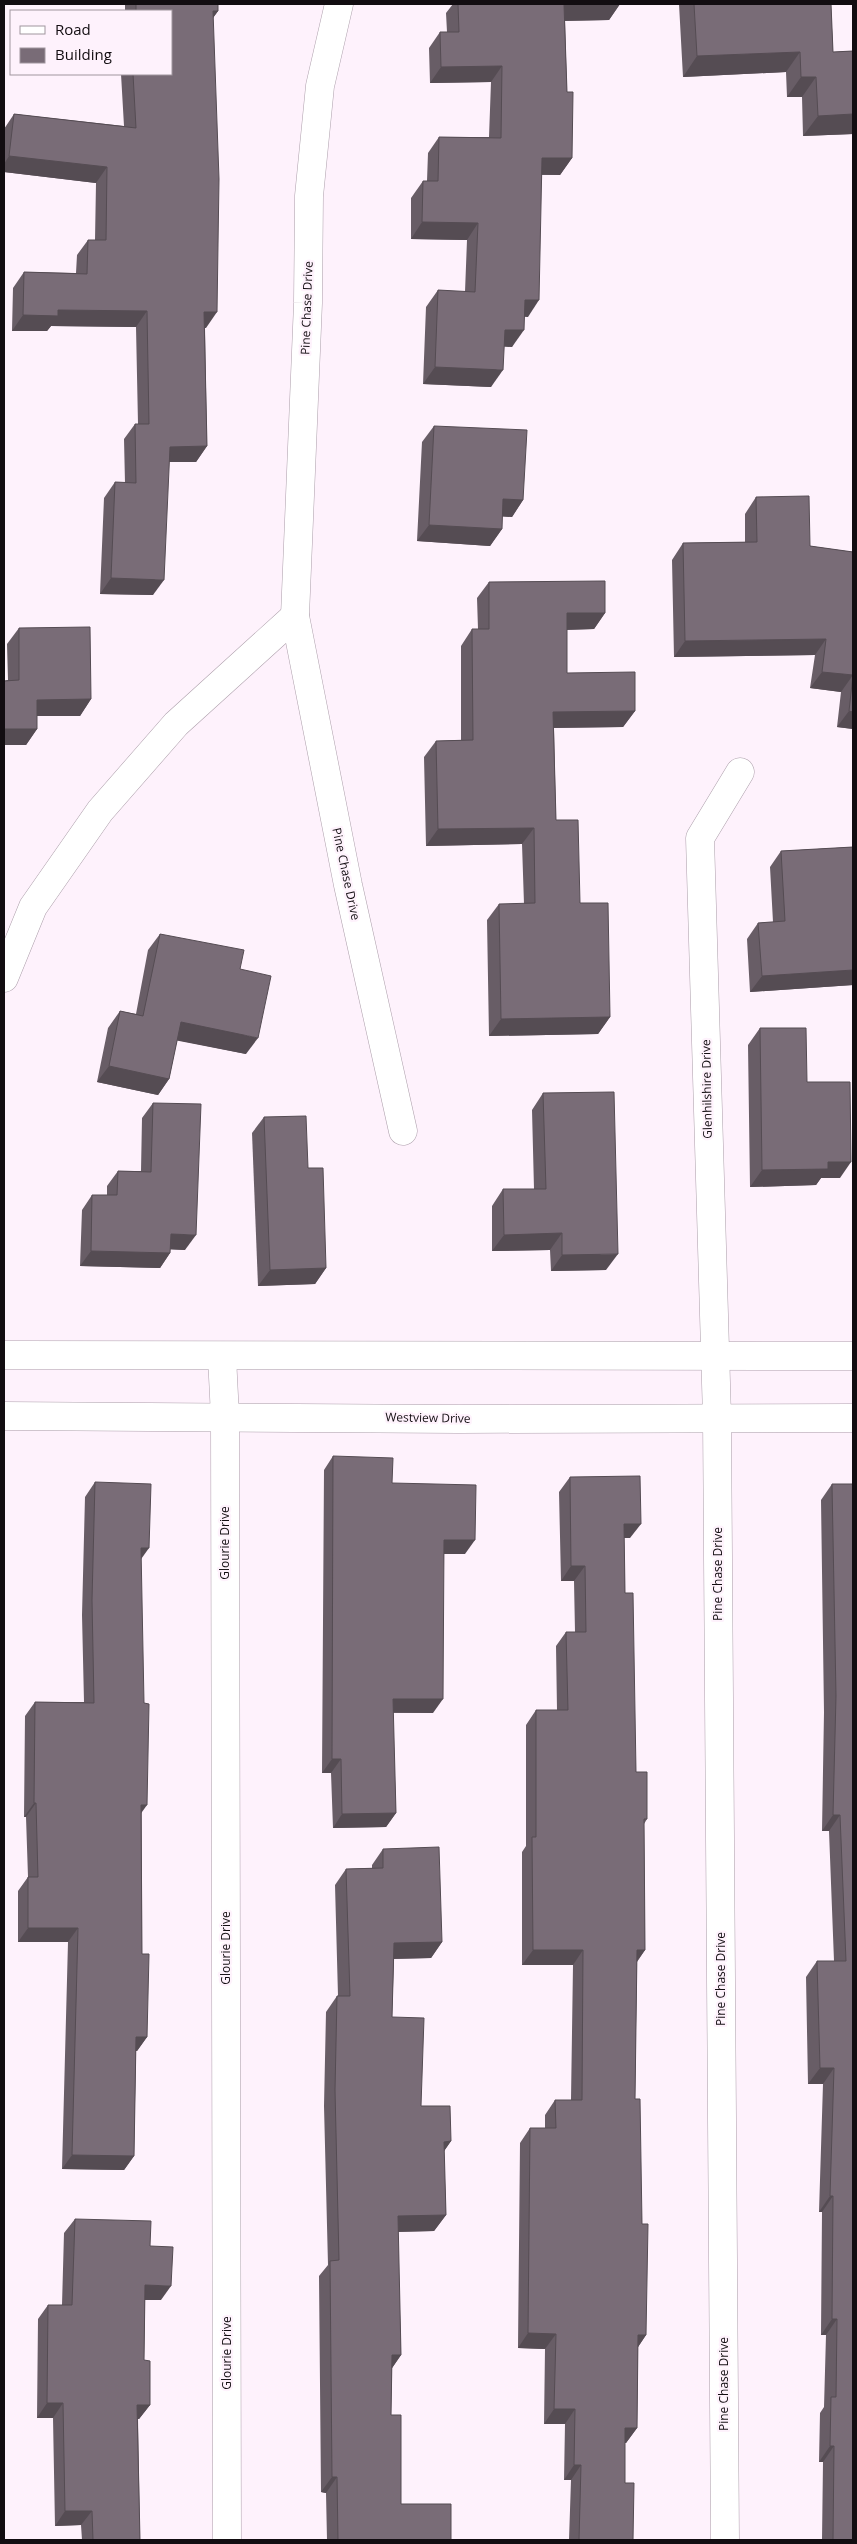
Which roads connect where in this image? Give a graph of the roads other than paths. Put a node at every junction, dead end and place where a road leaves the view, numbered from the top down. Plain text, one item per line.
1 (339, 4) edge
2 (295, 616) junction
3 (740, 772) dead end
4 (4, 978) edge
5 (403, 1131) dead end
6 (4, 1355) edge
7 (853, 1356) edge
8 (222, 1357) junction
9 (714, 1357) junction
10 (4, 1416) edge
11 (225, 1416) junction
12 (717, 1418) junction
13 (853, 1418) edge
14 (227, 2540) edge
15 (725, 2540) edge

1 - 2 street, Pine Chase Drive
2 - 4 street
2 - 5 street, Pine Chase Drive
3 - 9 street, Glenhilshire Drive
6 - 8 street
7 - 9 street
8 - 9 street
8 - 11 street, Glourie Drive
9 - 12 street, Glenhilshire Drive
10 - 11 street, Westview Drive
11 - 12 street, Westview Drive
11 - 14 street, Glourie Drive
12 - 13 street, Westview Drive
12 - 15 street, Pine Chase Drive

